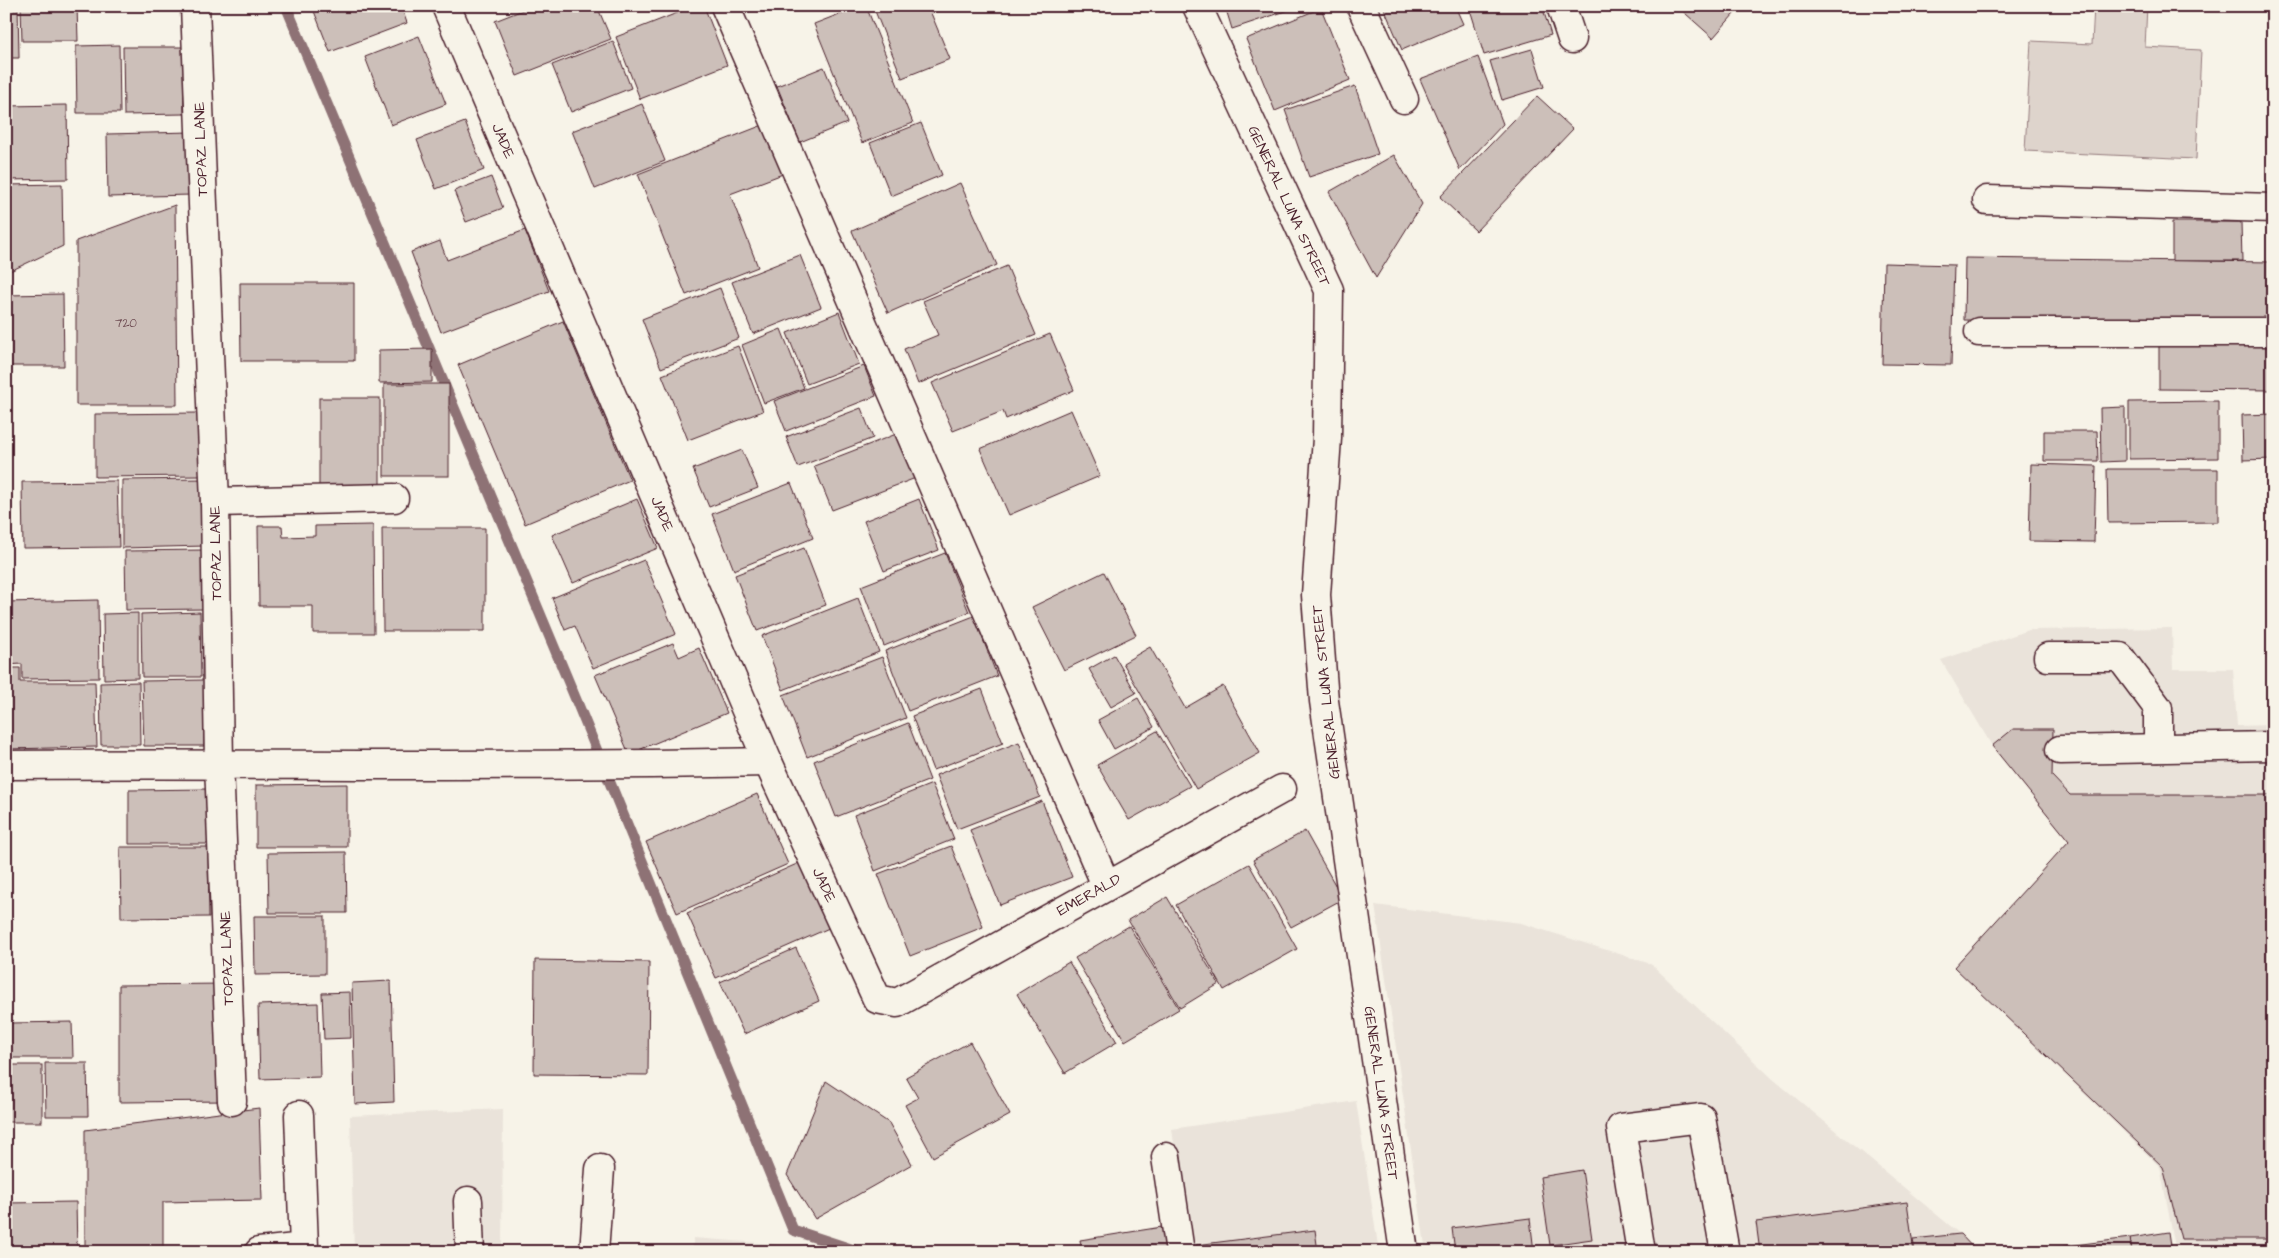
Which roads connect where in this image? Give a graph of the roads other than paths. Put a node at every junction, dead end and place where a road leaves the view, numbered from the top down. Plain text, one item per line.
1 (196, 6) edge
2 (446, 6) edge
3 (725, 6) edge
4 (1197, 6) edge
5 (1362, 6) edge
6 (1561, 6) edge
7 (1572, 39) dead end
8 (1404, 99) dead end
9 (1986, 200) dead end
10 (2273, 208) edge
11 (1979, 332) dead end
12 (2273, 332) edge
13 (394, 498) dead end
14 (215, 502) junction
15 (2048, 656) dead end
16 (2273, 746) edge
17 (2158, 748) junction
18 (2060, 750) dead end
19 (768, 762) junction
20 (219, 763) junction
21 (6, 765) edge
22 (1282, 789) dead end
23 (1106, 885) junction
24 (897, 1003) joint
25 (232, 1100) dead end
26 (299, 1115) dead end
27 (1166, 1157) dead end
28 (600, 1169) dead end
29 (468, 1202) dead end
30 (259, 1252) edge
31 (470, 1252) edge
32 (594, 1252) edge
33 (1180, 1252) edge
34 (1404, 1252) edge
35 (1641, 1252) edge
36 (1725, 1252) edge

1 - 14 street, TOPAZ LANE
2 - 19 street, JADE
3 - 23 street
4 - 34 street, GENERAL LUNA STREET
5 - 8 street
6 - 7 street
9 - 10 street
11 - 12 street
13 - 14 street
14 - 20 street, TOPAZ LANE
15 - 17 street
16 - 17 street
17 - 18 street
19 - 20 street
19 - 24 street, JADE
20 - 21 street
20 - 25 street, TOPAZ LANE
22 - 23 street, EMERALD
23 - 24 street, EMERALD
26 - 30 street
27 - 33 street
28 - 32 street
29 - 31 street
35 - 36 street

